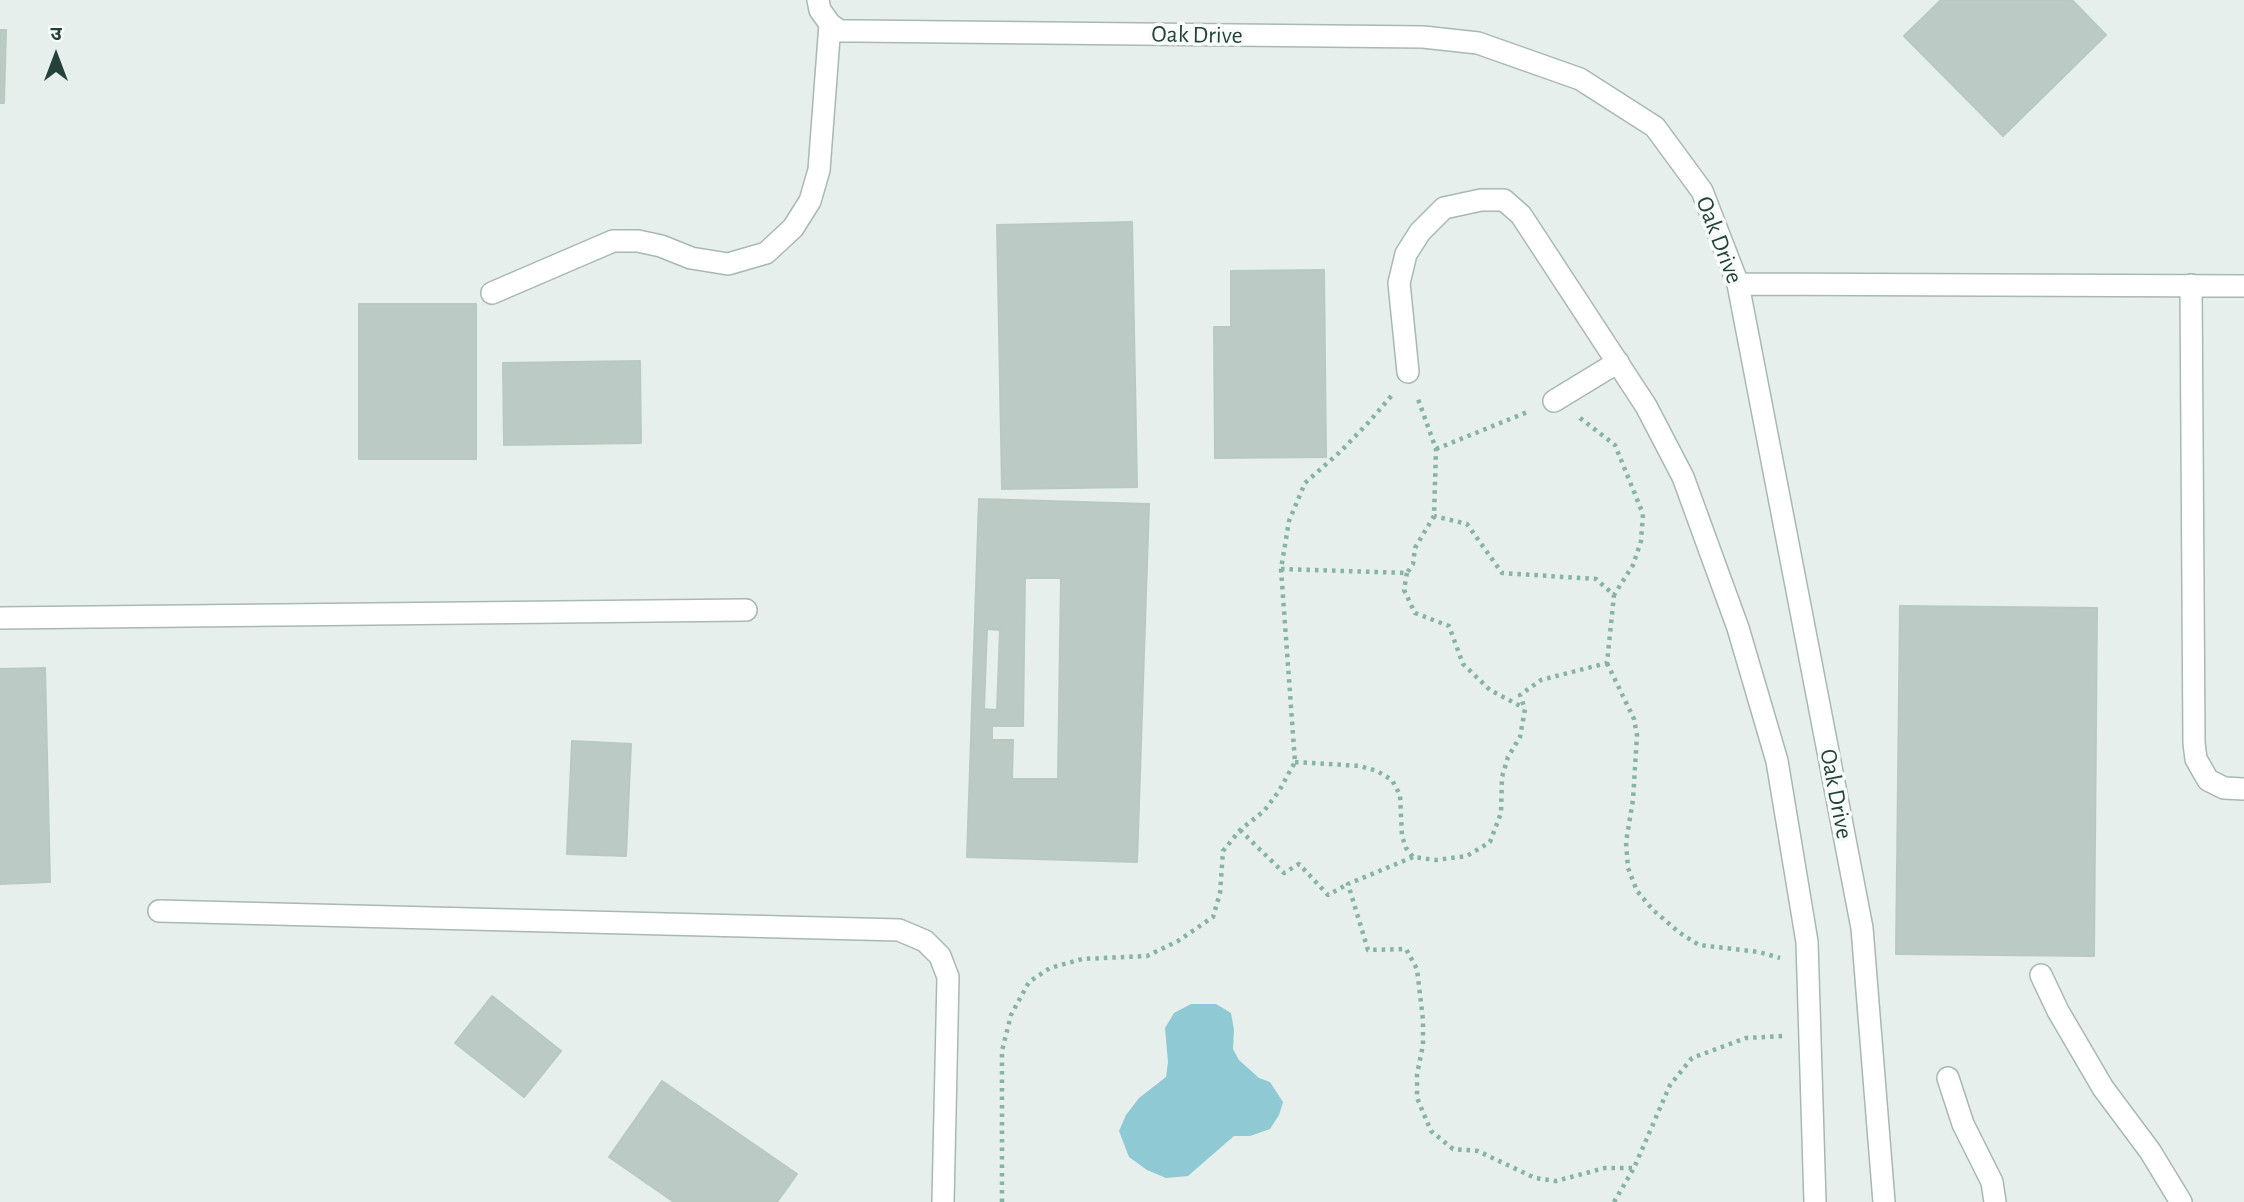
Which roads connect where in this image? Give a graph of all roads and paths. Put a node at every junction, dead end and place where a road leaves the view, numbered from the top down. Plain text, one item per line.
1 (818, 0) edge
2 (830, 24) junction
3 (1738, 284) junction
4 (2191, 285) junction
5 (2244, 286) edge
6 (492, 293) dead end
7 (1618, 362) junction
8 (1408, 372) junction
9 (1554, 401) junction
10 (1436, 449) junction
11 (1434, 516) junction
12 (1281, 569) junction
13 (1407, 573) junction
14 (1614, 595) junction
15 (746, 610) dead end
16 (0, 618) edge
17 (1607, 663) junction
18 (1525, 709) junction
19 (1295, 762) junction
20 (2244, 789) edge
21 (1240, 830) junction
22 (1413, 858) junction
23 (1348, 884) junction
24 (159, 911) dead end
25 (1788, 961) dead end
26 (2041, 975) dead end
27 (1792, 1035) dead end
28 (1948, 1078) dead end
29 (1634, 1168) junction
30 (943, 1202) edge
31 (1002, 1202) edge
32 (1614, 1202) edge
33 (1815, 1202) edge
34 (1884, 1202) edge
35 (1995, 1202) edge
36 (2181, 1202) edge

1 - 2 street
2 - 3 street, Oak Drive
2 - 6 street
3 - 4 street
3 - 34 street, Oak Drive
4 - 5 street
4 - 20 street
7 - 8 street
7 - 9 street
7 - 33 street
8 - 10 path
8 - 12 path
9 - 10 path
9 - 14 path
10 - 11 path
11 - 13 path
11 - 14 path
12 - 13 path
12 - 19 path
13 - 18 path
14 - 17 path
15 - 16 street
17 - 18 path
17 - 25 path
18 - 22 path
19 - 21 path
19 - 22 path
21 - 23 path
21 - 31 path
22 - 23 path
23 - 29 path
24 - 30 street
26 - 36 street
27 - 29 path
28 - 35 street
29 - 32 path

